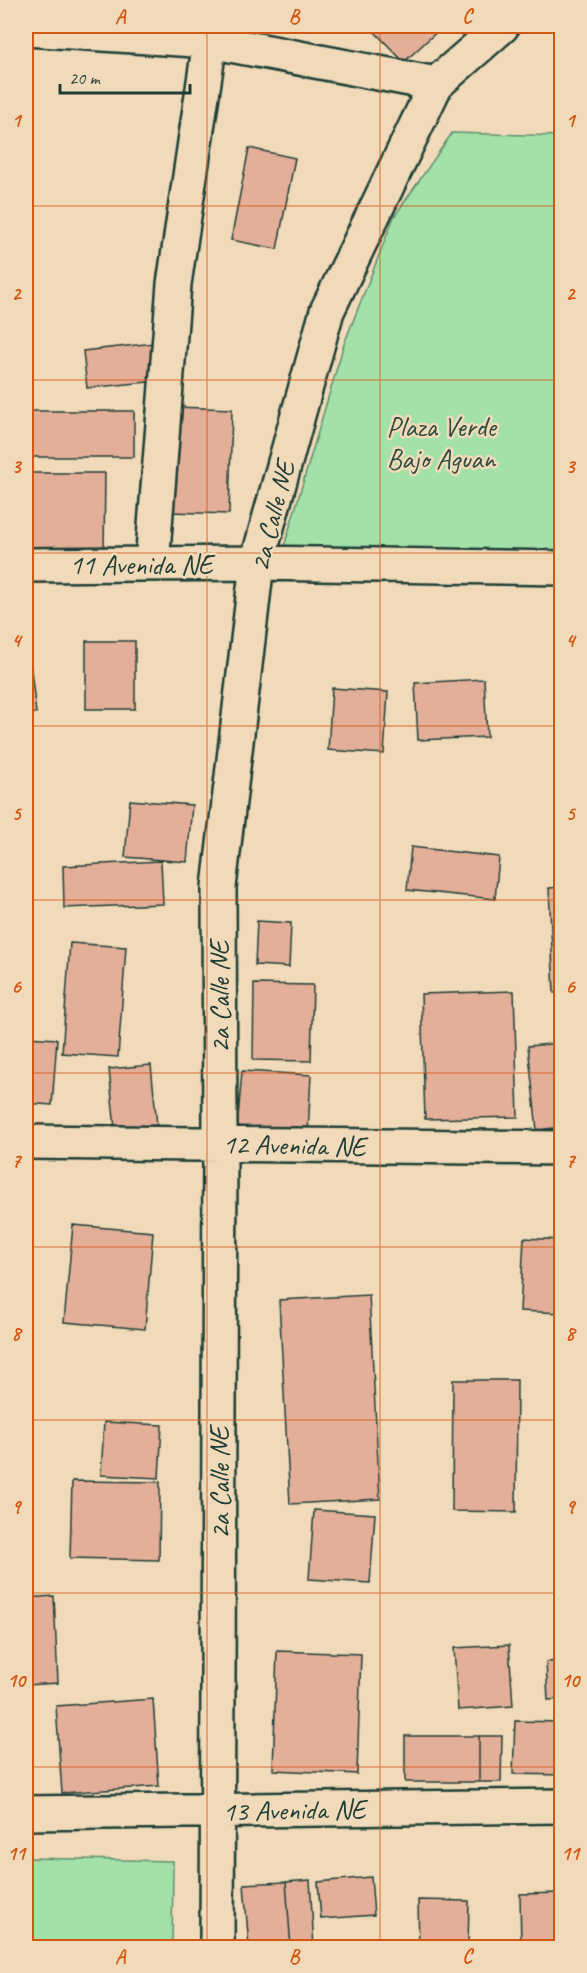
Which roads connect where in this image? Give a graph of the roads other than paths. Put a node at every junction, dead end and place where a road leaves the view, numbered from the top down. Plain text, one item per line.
1 (502, 26) edge
2 (26, 29) edge
3 (202, 33) edge
4 (436, 84) junction
5 (257, 563) junction
6 (152, 564) junction
7 (26, 565) edge
8 (561, 568) edge
9 (26, 1142) edge
10 (220, 1144) junction
11 (561, 1148) edge
12 (561, 1806) edge
13 (218, 1811) junction
14 (26, 1813) edge
15 (217, 1947) edge

1 - 4 street
2 - 3 street
3 - 4 street
3 - 6 street
4 - 5 street, 2a Calle NE
5 - 6 street, 11 Avenida NE
5 - 8 street, 11 Avenida NE
5 - 10 street, 2a Calle NE
6 - 7 street, 11 Avenida NE
9 - 10 street, 12 Avenida NE
10 - 11 street, 12 Avenida NE
10 - 13 street, 2a Calle NE
12 - 13 street, 13 Avenida NE
13 - 14 street, 13 Avenida NE
13 - 15 street, 2a Calle NE

